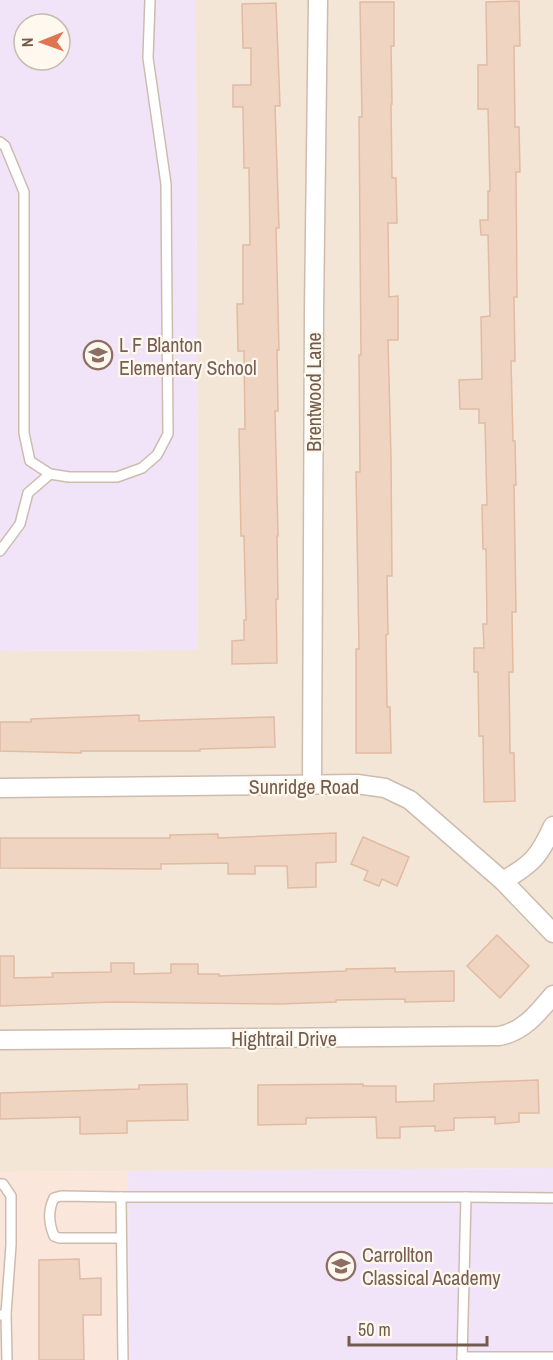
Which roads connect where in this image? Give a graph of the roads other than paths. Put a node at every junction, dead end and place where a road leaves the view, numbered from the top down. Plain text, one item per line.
1 (150, 0) edge
2 (318, 0) edge
3 (0, 142) edge
4 (50, 474) junction
5 (0, 551) edge
6 (312, 784) junction
7 (0, 788) edge
8 (553, 826) edge
9 (503, 881) junction
10 (553, 933) edge
11 (553, 995) edge
12 (0, 1040) edge
13 (0, 1184) edge
14 (121, 1197) junction
15 (466, 1197) junction
16 (553, 1198) edge
17 (121, 1239) junction
18 (3, 1315) edge
19 (553, 1357) edge
20 (462, 1358) edge
21 (7, 1360) edge
22 (123, 1360) edge

1 - 4 lane
2 - 6 street, Brentwood Lane
3 - 4 lane
4 - 5 lane
6 - 7 street, Sunridge Road
6 - 9 street, Sunridge Road
8 - 9 street
9 - 10 street, Sunridge Road
11 - 12 street, Hightrail Drive
13 - 18 lane
14 - 15 lane
14 - 17 lane
14 - 17 lane
15 - 16 lane
15 - 20 lane
17 - 22 lane
18 - 21 lane
19 - 20 lane

